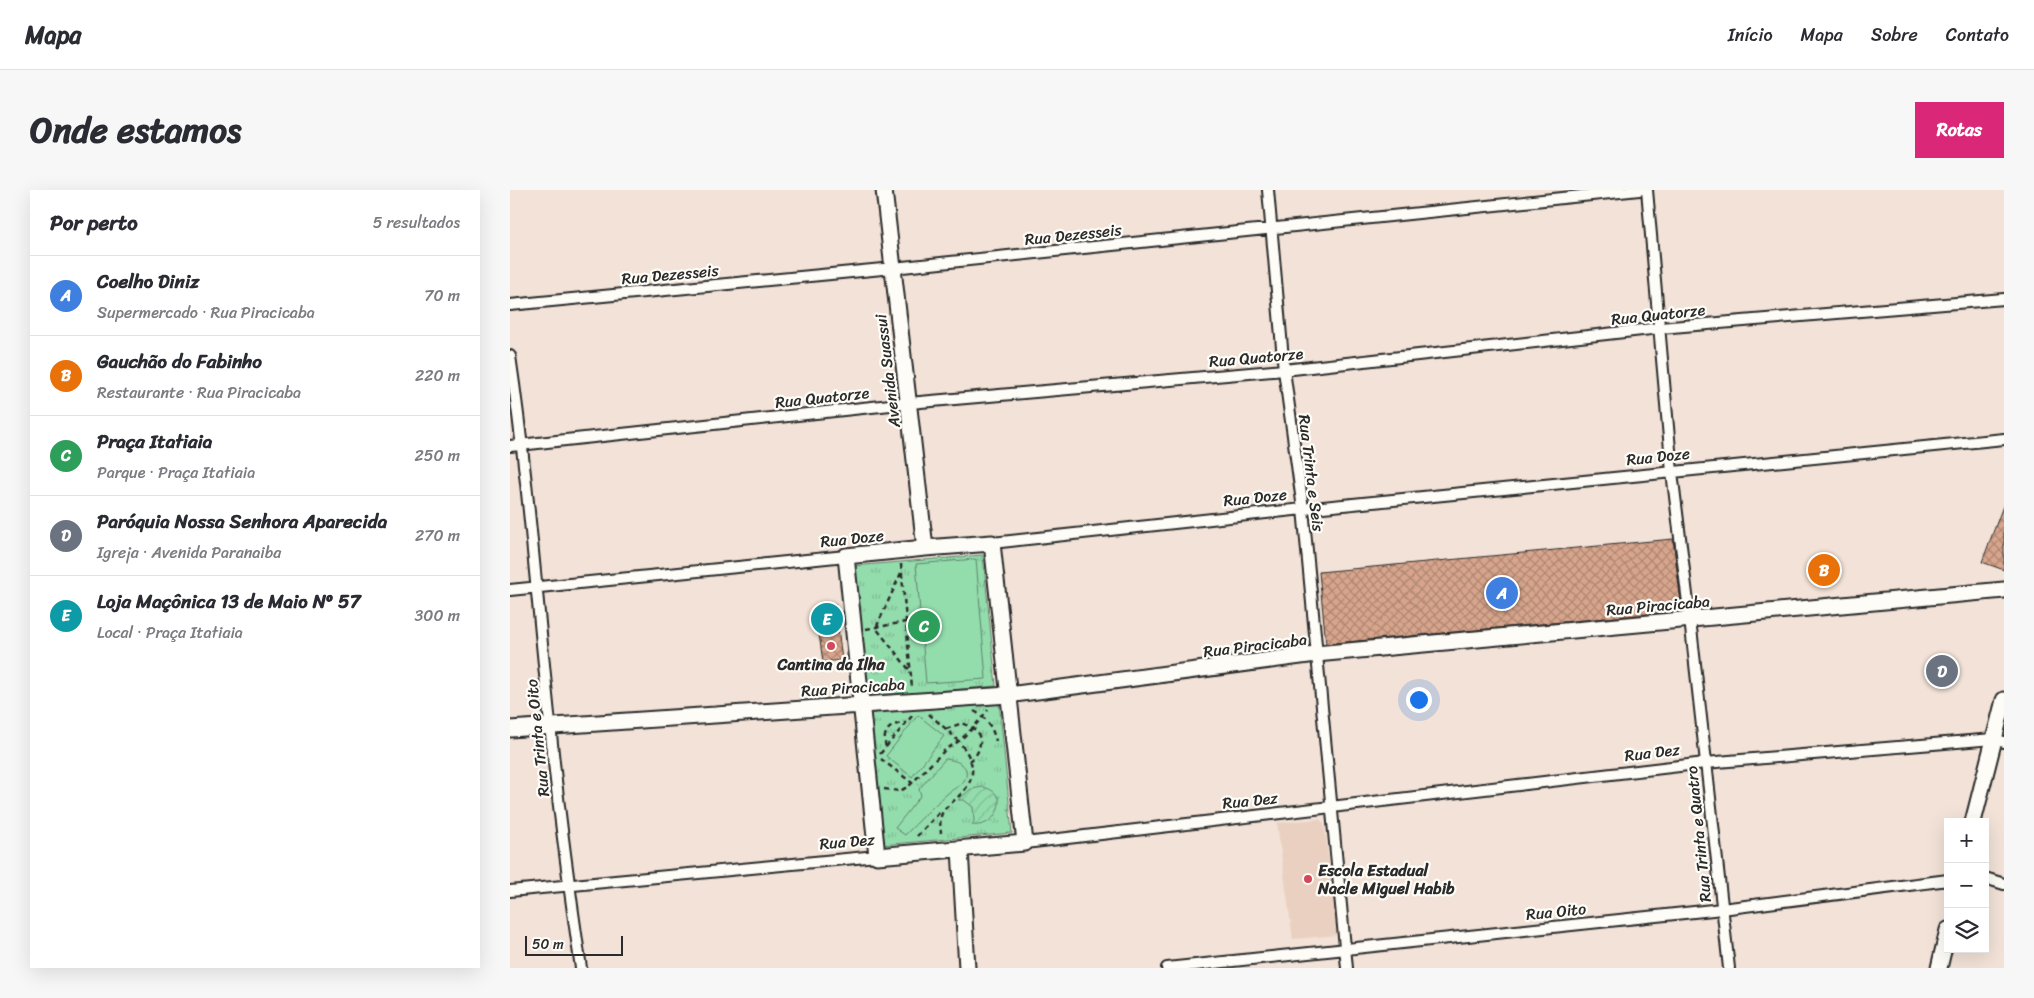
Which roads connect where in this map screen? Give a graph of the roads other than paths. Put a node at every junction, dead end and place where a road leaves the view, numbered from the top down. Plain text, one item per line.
1 (884, 190) edge
2 (1268, 190) edge
3 (1639, 190) edge
4 (1647, 190) edge
5 (1272, 229) junction
6 (893, 268) junction
7 (2004, 299) edge
8 (510, 305) edge
9 (1660, 328) junction
10 (510, 356) edge
11 (1284, 370) junction
12 (909, 403) junction
13 (2004, 439) edge
14 (523, 444) junction
15 (510, 446) edge
16 (1672, 472) junction
17 (1303, 509) junction
18 (992, 543) junction
19 (925, 548) junction
20 (846, 556) junction
21 (538, 587) junction
22 (510, 590) edge
23 (2004, 590) edge
24 (1690, 619) junction
25 (1316, 654) junction
26 (1008, 695) junction
27 (2004, 700) edge
28 (861, 704) junction
29 (550, 725) junction
30 (510, 729) edge
31 (1999, 740) edge
32 (1706, 763) junction
33 (1332, 808) junction
34 (1974, 818) edge
35 (1025, 843) junction
36 (960, 849) junction
37 (877, 856) junction
38 (1989, 879) edge
39 (1944, 881) edge
40 (2004, 884) edge
41 (568, 885) junction
42 (510, 891) edge
43 (1722, 909) junction
44 (1944, 947) edge
45 (1345, 949) junction
46 (581, 968) edge
47 (968, 968) edge
48 (1167, 968) edge
49 (1347, 968) edge
50 (1729, 968) edge
51 (1939, 968) edge

1 - 6 street, Avenida Suassui
2 - 5 street, Rua Trinta e Seis
3 - 5 street, Rua Dezesseis
4 - 9 street, Rua Trinta e Quatro
5 - 6 street, Rua Dezesseis
5 - 11 street, Rua Trinta e Seis
6 - 8 street, Rua Dezesseis
6 - 12 street, Avenida Suassui
7 - 9 street, Rua Quatorze
9 - 11 street, Rua Quatorze
9 - 16 street, Rua Trinta e Quatro
10 - 14 street, Rua Trinta e Oito
11 - 12 street, Rua Quatorze
11 - 17 street, Rua Trinta e Seis
12 - 14 street, Rua Quatorze
12 - 19 street, Avenida Suassui
13 - 16 street, Rua Doze
14 - 15 street, Rua Quatorze
14 - 21 street, Rua Trinta e Oito
16 - 17 street, Rua Doze
16 - 24 street, Rua Trinta e Quatro
17 - 18 street, Rua Doze
17 - 25 street, Rua Trinta e Seis
18 - 19 street, Rua Doze
18 - 26 street
19 - 20 street, Rua Doze
20 - 21 street, Rua Doze
20 - 28 street
21 - 22 street, Rua Doze
21 - 29 street, Rua Trinta e Oito
23 - 24 street, Rua Piracicaba
24 - 25 street, Rua Piracicaba
24 - 32 street, Rua Trinta e Quatro
25 - 26 street, Rua Piracicaba
25 - 33 street, Rua Trinta e Seis
26 - 28 street, Rua Piracicaba
26 - 35 street
27 - 31 street
28 - 29 street, Rua Piracicaba
28 - 37 street
29 - 30 street, Rua Piracicaba
29 - 41 street, Rua Trinta e Oito
31 - 32 street, Rua Dez
31 - 34 street
32 - 33 street, Rua Dez
32 - 43 street, Rua Trinta e Quatro
33 - 35 street, Rua Dez
33 - 45 street, Rua Trinta e Seis
35 - 36 street, Rua Dez
36 - 37 street, Rua Dez
36 - 47 street
37 - 41 street, Rua Dez
38 - 40 street
39 - 43 street, Rua Oito
41 - 42 street, Rua Dez
41 - 46 street, Rua Trinta e Oito
43 - 45 street, Rua Oito
43 - 50 street, Rua Trinta e Quatro
44 - 51 street
45 - 48 street, Rua Oito
45 - 49 street, Rua Trinta e Seis

